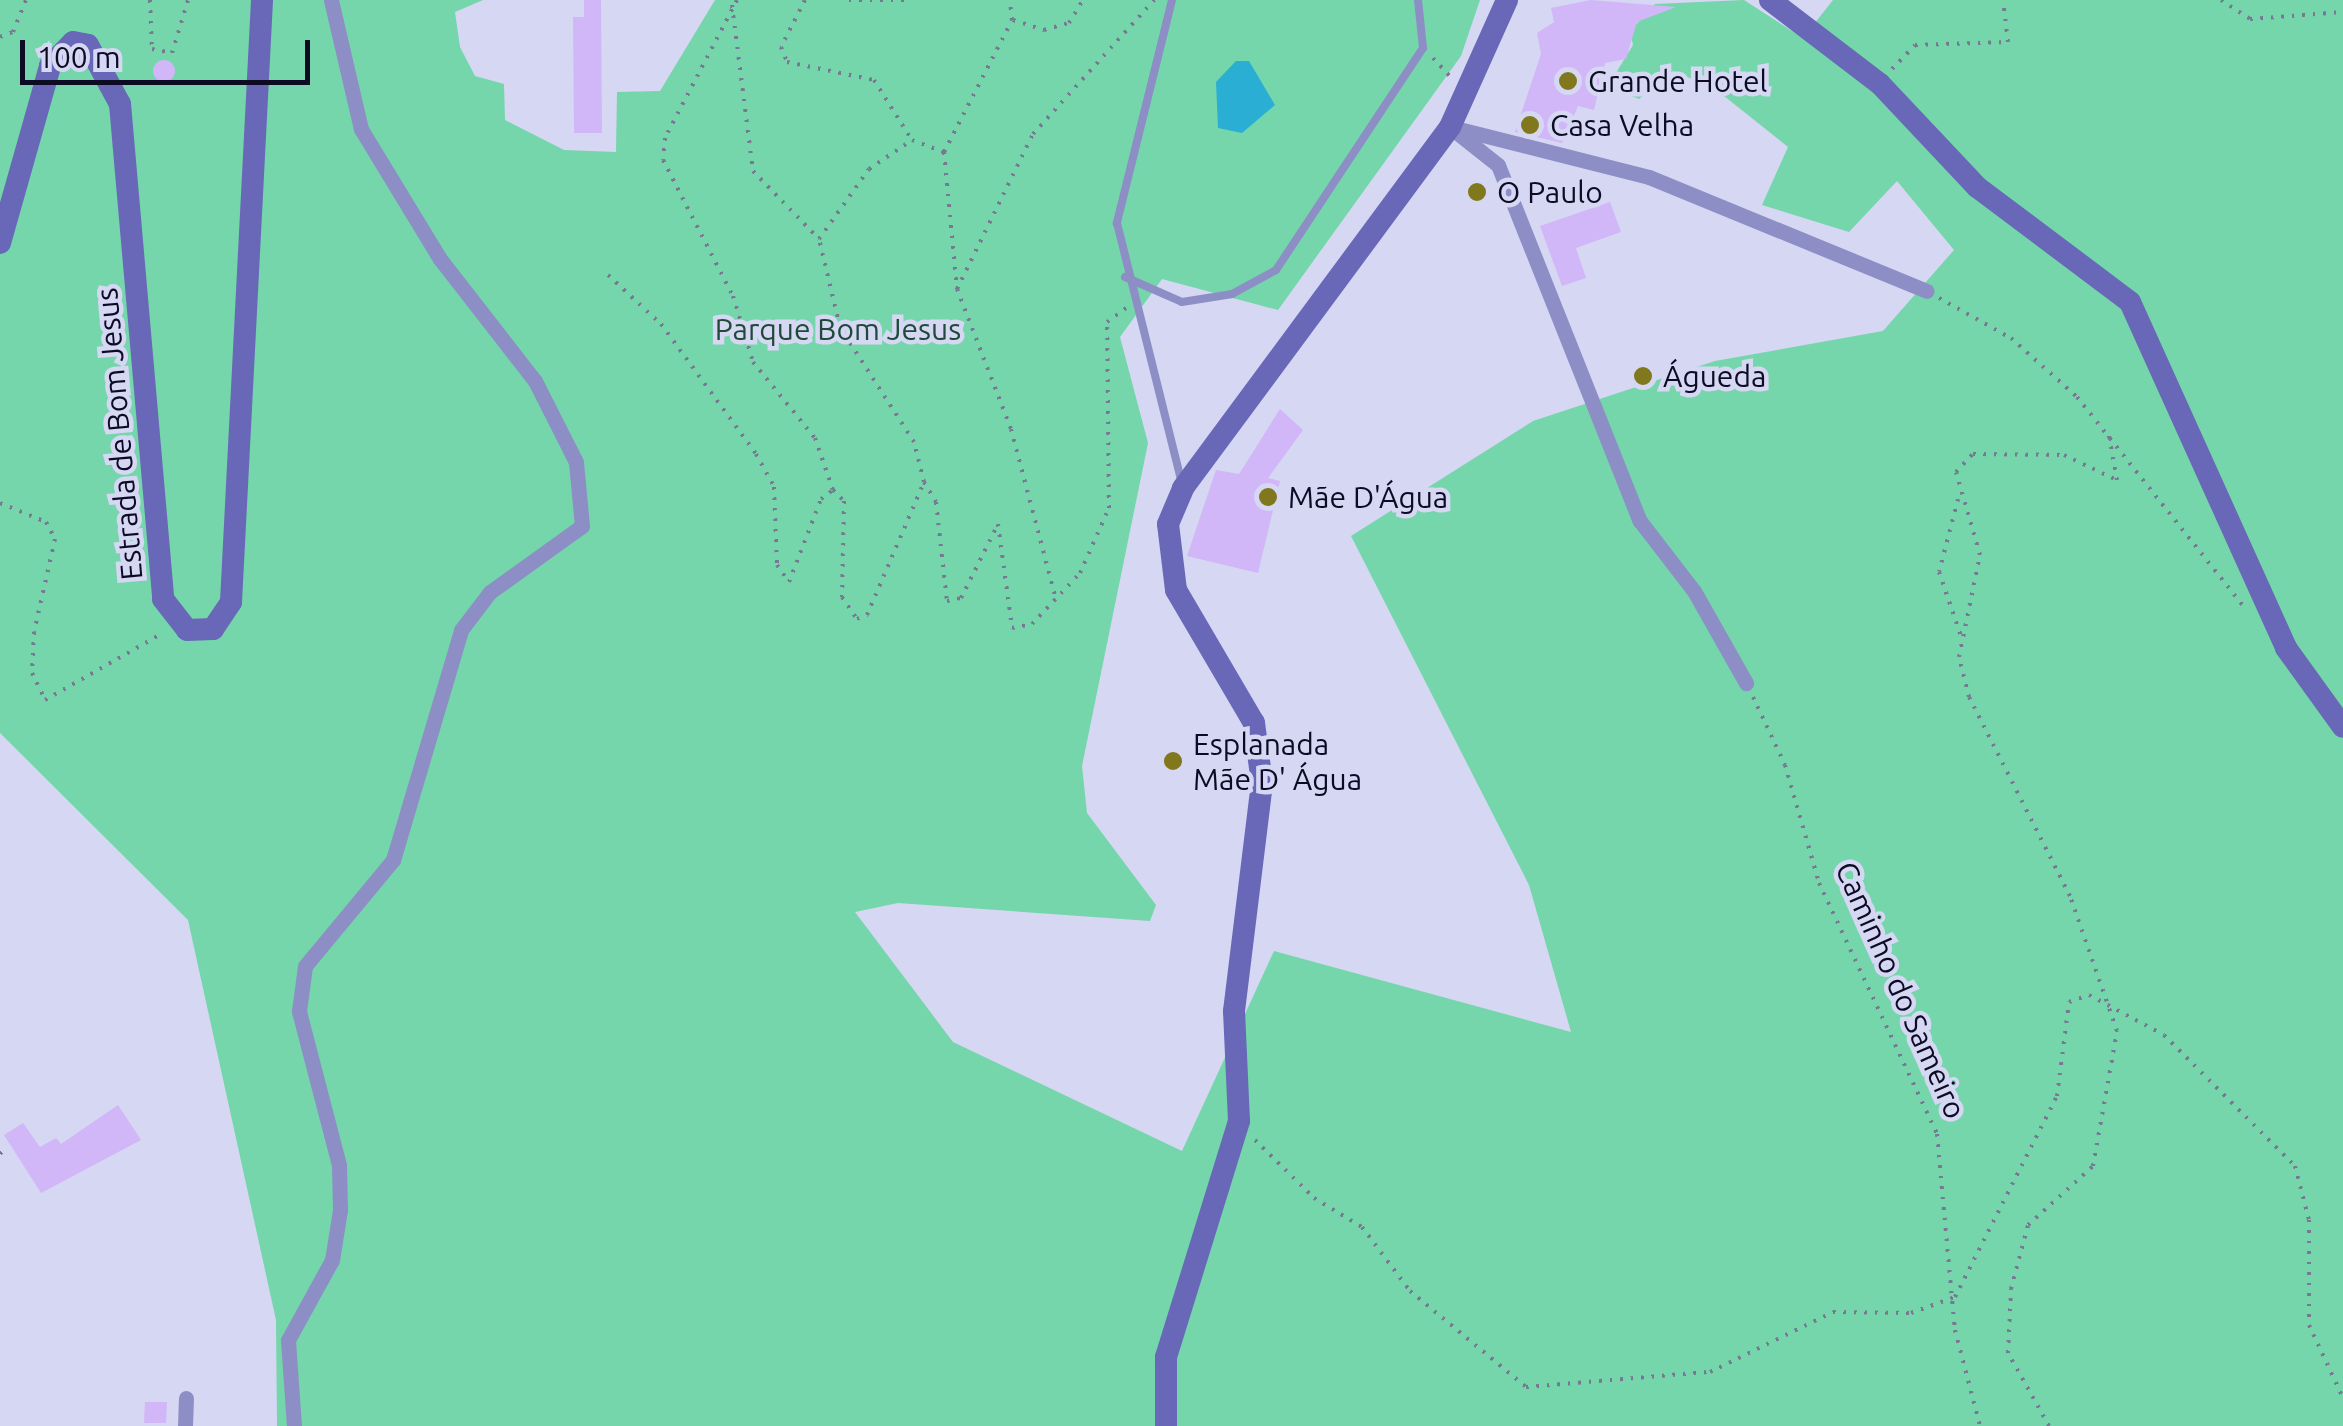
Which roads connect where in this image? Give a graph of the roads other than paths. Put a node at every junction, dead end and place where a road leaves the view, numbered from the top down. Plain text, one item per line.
1 (262, 0) edge
2 (331, 0) edge
3 (1172, 0) edge
4 (1418, 0) edge
5 (1507, 0) edge
6 (1770, 0) edge
7 (1450, 126) junction
8 (0, 243) edge
9 (1124, 277) junction
10 (1926, 291) road end
11 (1183, 488) junction
12 (1746, 683) road end
13 (2343, 727) edge
14 (186, 1398) dead end
15 (185, 1426) edge
16 (294, 1426) edge
17 (1166, 1426) edge

1 - 8 main road, Estrada de Bom Jesus
2 - 16 street
3 - 9 lane
4 - 9 lane
5 - 7 main road
6 - 13 main road
7 - 10 street
7 - 11 main road
7 - 12 street
9 - 11 lane
11 - 17 main road
14 - 15 street

